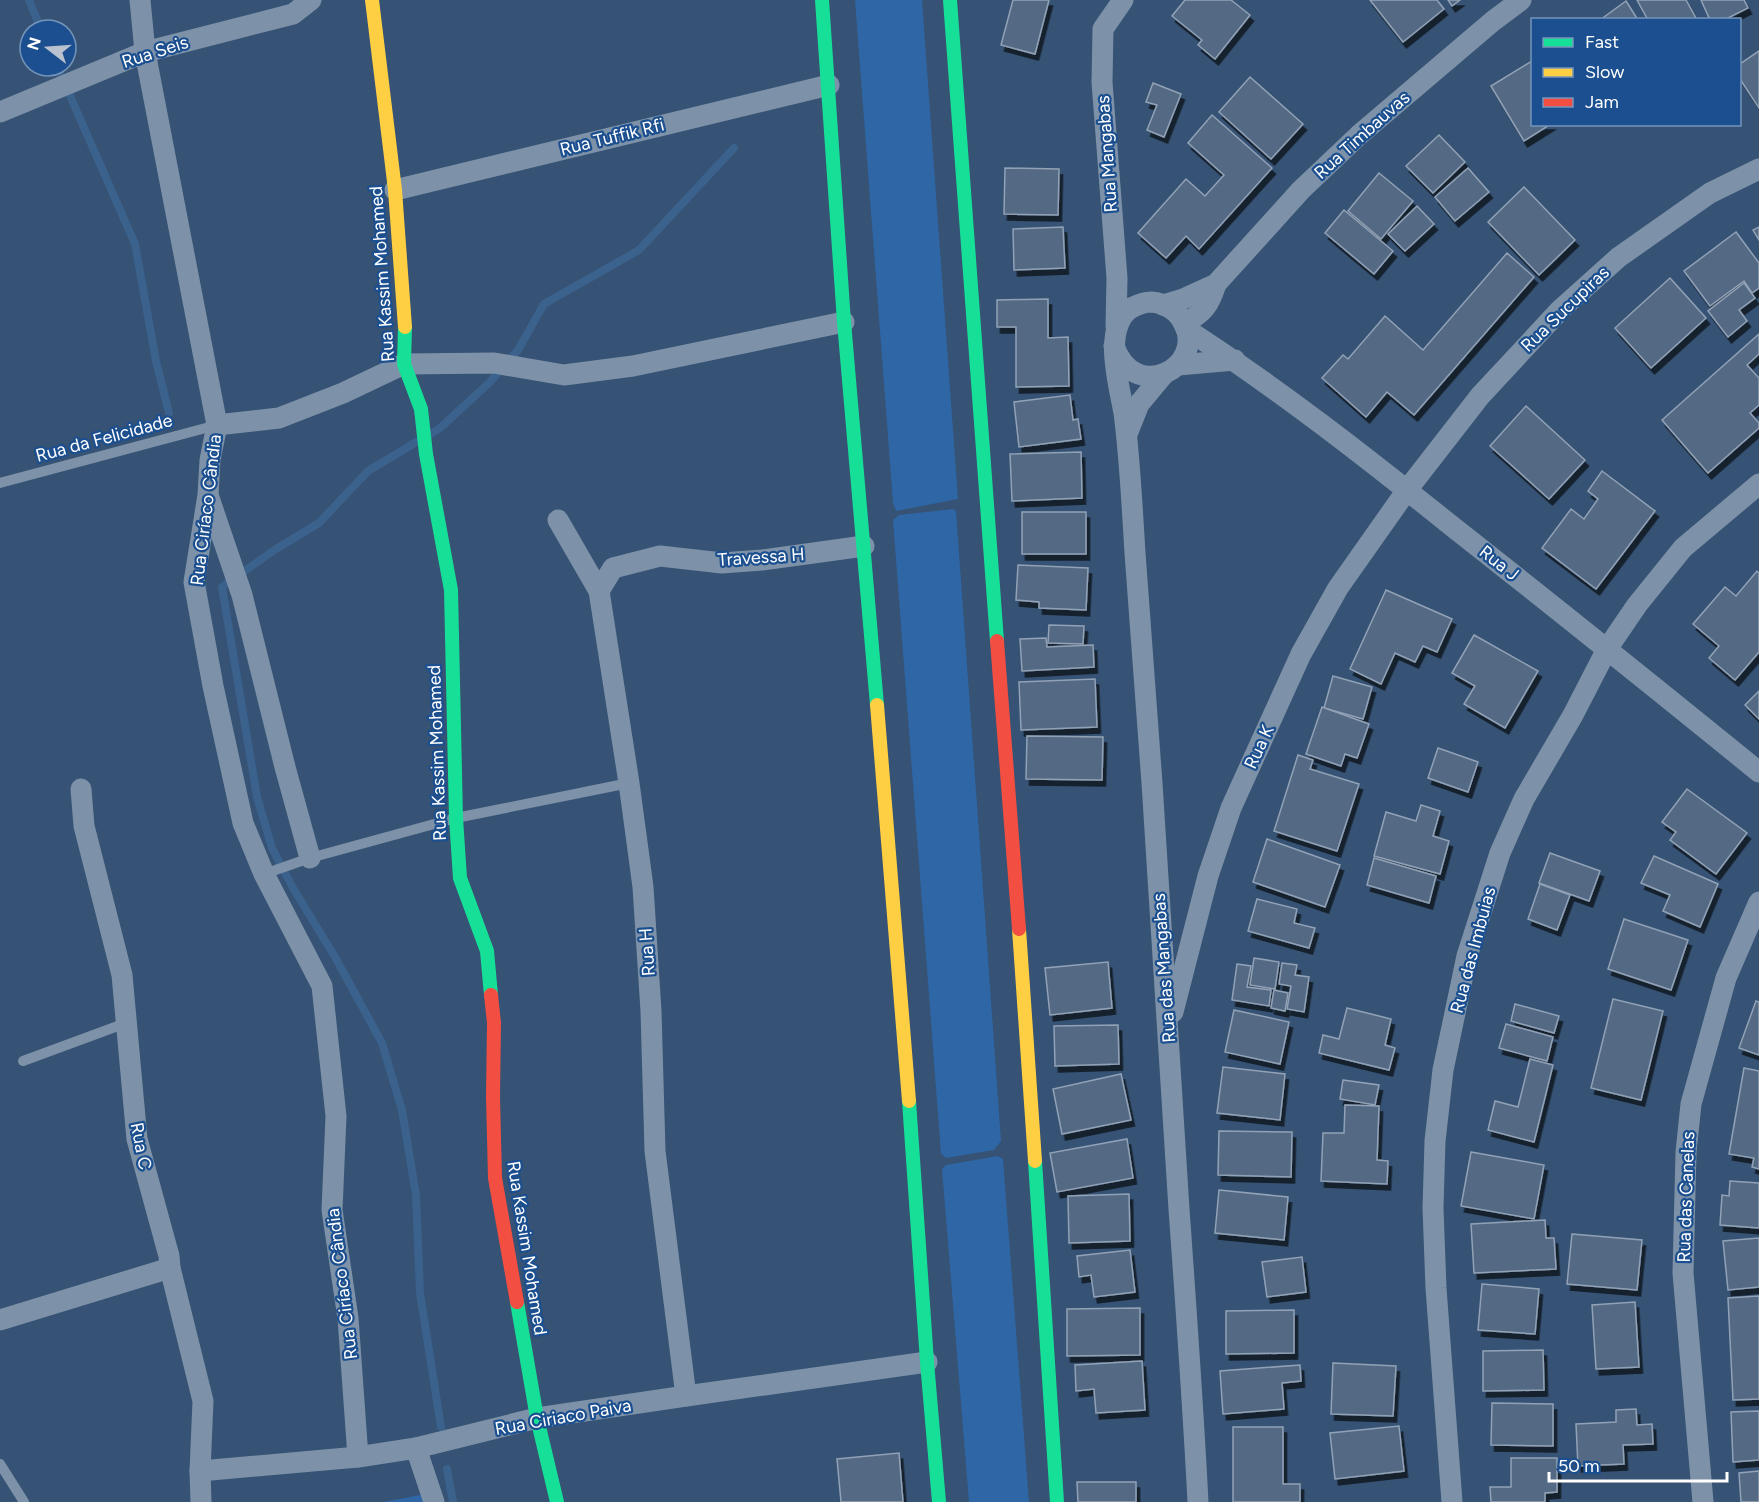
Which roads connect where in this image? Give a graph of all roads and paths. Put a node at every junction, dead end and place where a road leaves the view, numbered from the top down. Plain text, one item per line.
1 (140, 0) edge
2 (311, 0) edge
3 (372, 0) edge
4 (822, 0) edge
5 (950, 0) edge
6 (1123, 0) edge
7 (1521, 0) edge
8 (145, 52) junction
9 (829, 85) junction
10 (0, 112) edge
11 (1759, 169) edge
12 (395, 190) junction
13 (1117, 278) junction
14 (1216, 284) junction
15 (1156, 303) junction
16 (844, 322) junction
17 (1185, 327) junction
18 (1115, 337) junction
19 (1235, 360) junction
20 (404, 364) junction
21 (1171, 370) junction
22 (217, 425) junction
23 (1127, 434) junction
24 (0, 483) edge
25 (1759, 484) edge
26 (1407, 490) junction
27 (208, 495) junction
28 (558, 520) dead end
29 (864, 546) junction
30 (599, 591) junction
31 (1607, 649) junction
32 (1759, 772) edge
33 (629, 783) junction
34 (81, 789) dead end
35 (456, 818) junction
36 (310, 858) junction
37 (266, 873) junction
38 (1759, 902) edge
39 (126, 1023) junction
40 (1168, 1029) junction
41 (23, 1061) dead end
42 (170, 1268) junction
43 (0, 1320) edge
44 (927, 1362) junction
45 (686, 1396) junction
46 (537, 1418) junction
47 (416, 1448) junction
48 (358, 1457) junction
49 (0, 1464) edge
50 (200, 1471) junction
51 (24, 1502) edge
52 (201, 1502) edge
53 (434, 1502) edge
54 (557, 1502) edge
55 (939, 1502) edge
56 (1057, 1502) edge
57 (1198, 1502) edge
58 (1452, 1502) edge
59 (1703, 1502) edge

1 - 8 street, Rua Ciríaco Cândia
2 - 8 street, Rua Seis
3 - 12 main road, Rua Kassim Mohamed
4 - 9 main road
5 - 56 main road
6 - 13 street, Rua Mangabas
7 - 14 street, Rua Timbauvas
8 - 10 street, Rua Seis
8 - 22 street, Rua Ciríaco Cândia
9 - 12 street, Rua Tuffik Rfi
9 - 16 main road
11 - 26 street, Rua Sucupiras
12 - 20 main road, Rua Kassim Mohamed
13 - 15 street
13 - 18 street, Rua Mangabas
14 - 15 street
14 - 17 street
15 - 17 street
15 - 18 street
16 - 20 street
16 - 29 main road
17 - 19 street, Rua J
17 - 21 street
18 - 21 street
18 - 23 street, Rua das Mangabas
19 - 21 street
19 - 26 street, Rua J
20 - 22 street
20 - 35 main road, Rua Kassim Mohamed
21 - 23 street
22 - 24 lane, Rua da Felicidade
22 - 27 street, Rua Ciríaco Cândia
23 - 40 street, Rua das Mangabas
25 - 31 street, Rua das Imbuias
26 - 31 street, Rua J
26 - 40 street, Rua K
27 - 36 street
27 - 37 street, Rua Ciríaco Cândia
28 - 30 street, Rua H
29 - 30 street, Travessa H
29 - 44 main road
30 - 33 street, Rua H
31 - 32 street, Rua J
31 - 58 street, Rua das Imbuias
33 - 35 lane
33 - 45 street, Rua H
34 - 39 street, Rua C
35 - 36 lane
35 - 46 main road, Rua Kassim Mohamed
36 - 37 lane
37 - 48 street, Rua Ciríaco Cândia
38 - 59 street, Rua das Canelas
39 - 41 lane
39 - 42 street, Rua C
40 - 57 street, Rua das Mangabas
42 - 43 street
42 - 50 street, Rua C
44 - 45 street, Rua Ciriaco Paiva
44 - 55 main road
45 - 46 street, Rua Ciriaco Paiva
46 - 47 street, Rua Ciriaco Paiva
46 - 54 main road, Rua Kassim Mohamed
47 - 48 street, Rua Ciriaco Paiva
47 - 53 street
48 - 50 street, Rua Ciriaco Paiva
49 - 51 lane
50 - 52 street, Rua C

